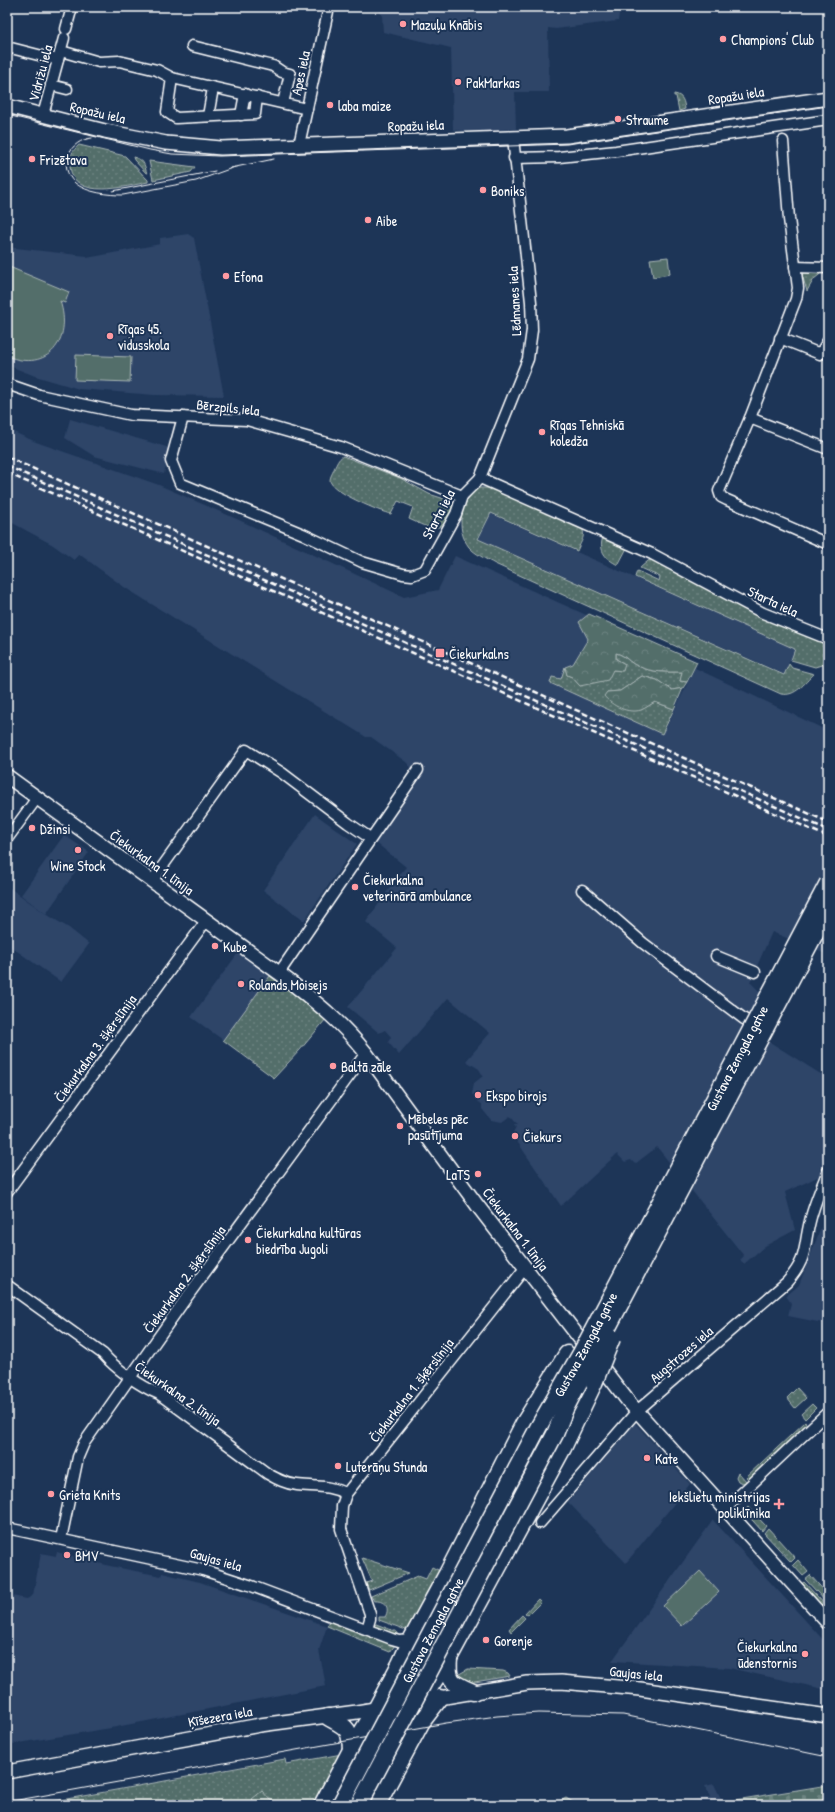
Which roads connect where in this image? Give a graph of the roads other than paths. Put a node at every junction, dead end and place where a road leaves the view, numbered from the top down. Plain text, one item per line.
1 (72, 7) edge
2 (329, 7) edge
3 (192, 46) dead end
4 (7, 47) edge
5 (59, 55) junction
6 (172, 78) junction
7 (51, 85) junction
8 (67, 88) dead end
9 (213, 88) junction
10 (245, 94) junction
11 (257, 97) junction
12 (828, 98) edge
13 (283, 103) junction
14 (7, 106) edge
15 (307, 109) junction
16 (240, 114) junction
17 (43, 115) junction
18 (208, 116) junction
19 (828, 120) edge
20 (513, 138) junction
21 (783, 141) dead end
22 (299, 145) junction
23 (514, 158) junction
24 (795, 267) junction
25 (828, 268) edge
26 (780, 338) junction
27 (828, 341) edge
28 (7, 384) edge
29 (183, 417) junction
30 (750, 418) junction
31 (828, 449) edge
32 (480, 478) junction
33 (462, 496) junction
34 (828, 544) edge
35 (828, 639) edge
36 (418, 770) dead end
37 (7, 776) edge
38 (37, 798) junction
39 (370, 838) junction
40 (7, 839) edge
41 (152, 881) junction
42 (828, 883) edge
43 (582, 890) dead end
44 (828, 909) edge
45 (206, 921) junction
46 (716, 956) dead end
47 (755, 972) dead end
48 (279, 973) junction
49 (769, 1032) dead end
50 (366, 1053) junction
51 (828, 1171) edge
52 (7, 1192) edge
53 (828, 1196) edge
54 (817, 1198) junction
55 (640, 1253) junction
56 (526, 1268) junction
57 (7, 1285) edge
58 (131, 1377) junction
59 (637, 1411) junction
60 (828, 1412) edge
61 (346, 1494) junction
62 (725, 1509) junction
63 (540, 1523) dead end
64 (7, 1528) edge
65 (61, 1539) junction
66 (828, 1623) edge
67 (367, 1629) junction
68 (411, 1640) junction
69 (449, 1658) junction
70 (400, 1664) junction
71 (472, 1692) junction
72 (440, 1698) junction
73 (414, 1702) junction
74 (376, 1709) junction
75 (828, 1716) edge
76 (328, 1717) junction
77 (421, 1723) junction
78 (351, 1750) junction
79 (7, 1772) edge
80 (322, 1805) edge
81 (340, 1805) edge
82 (359, 1805) edge
83 (370, 1805) edge
84 (377, 1805) edge

1 - 5 street, Vidrižu iela
2 - 15 street, Apes iela
3 - 13 street
4 - 5 street
5 - 6 street
5 - 7 street, Vidrižu iela
6 - 9 street
6 - 18 street
7 - 8 street
7 - 17 street, Vidrižu iela
9 - 10 street
9 - 18 street
10 - 11 street
10 - 16 street
11 - 13 street
11 - 16 street
12 - 20 street, Ropažu iela
13 - 15 street
14 - 17 street, Ropažu iela
15 - 22 street, Apes iela
16 - 18 street
17 - 22 street, Ropažu iela
19 - 23 street
20 - 22 street, Ropažu iela
20 - 23 street, Lēdmanes iela
21 - 24 street
23 - 32 street, Lēdmanes iela
24 - 25 street
24 - 26 street
26 - 27 street
26 - 30 street
28 - 29 street, Bērzpils iela
29 - 33 street, Bērzpils iela
29 - 33 street, Starta iela
30 - 31 street
30 - 34 street
32 - 33 street, Starta iela
32 - 35 street, Starta iela
36 - 39 street
37 - 38 street, Čiekurkalna 1. līnija
38 - 40 street
38 - 41 street, Čiekurkalna 1. līnija
39 - 41 street
39 - 48 street
41 - 45 street, Čiekurkalna 1. līnija
42 - 55 main road, Gustava Zemgala gatve, bridge
43 - 49 street
44 - 55 main road, Gustava Zemgala gatve, bridge
45 - 48 street, Čiekurkalna 1. līnija
45 - 52 street, Čiekurkalna 3. šķērslīnija
46 - 47 street
48 - 50 street, Čiekurkalna 1. līnija
50 - 56 street, Čiekurkalna 1. līnija
50 - 58 street, Čiekurkalna 2. šķērslīnija
51 - 54 street, Augstrozes iela
53 - 54 street
54 - 59 street, Augstrozes iela
55 - 68 main road, bridge
55 - 69 main road, bridge
55 - 81 main road, Gustava Zemgala gatve, bridge
55 - 82 main road, Gustava Zemgala gatve, bridge
56 - 59 street, Čiekurkalna 1. līnija
56 - 61 street, Čiekurkalna 1. šķērslīnija
57 - 58 street, Čiekurkalna 2. līnija
58 - 61 street, Čiekurkalna 2. līnija
58 - 65 street, Čiekurkalna 2. šķērslīnija
59 - 62 street, Čiekurkalna 1. līnija
59 - 63 street, Augstrozes iela
60 - 62 street
61 - 67 street, Čiekurkalna 1. šķērslīnija
62 - 66 street, Čiekurkalna 1. līnija
64 - 65 street, Gaujas iela
65 - 67 street, Gaujas iela
67 - 68 street, Gaujas iela
68 - 70 main road
69 - 71 main road
69 - 73 main road
70 - 73 main road
70 - 74 main road
71 - 72 street, Gaujas iela
71 - 75 street, Gaujas iela
72 - 73 street, Ķīšezera iela
72 - 77 main road
73 - 74 street, Ķīšezera iela
73 - 77 main road
74 - 76 street, Ķīšezera iela
74 - 78 main road
76 - 78 main road
76 - 79 street, Ķīšezera iela
77 - 84 main road
78 - 80 main road
80 - 83 main road

